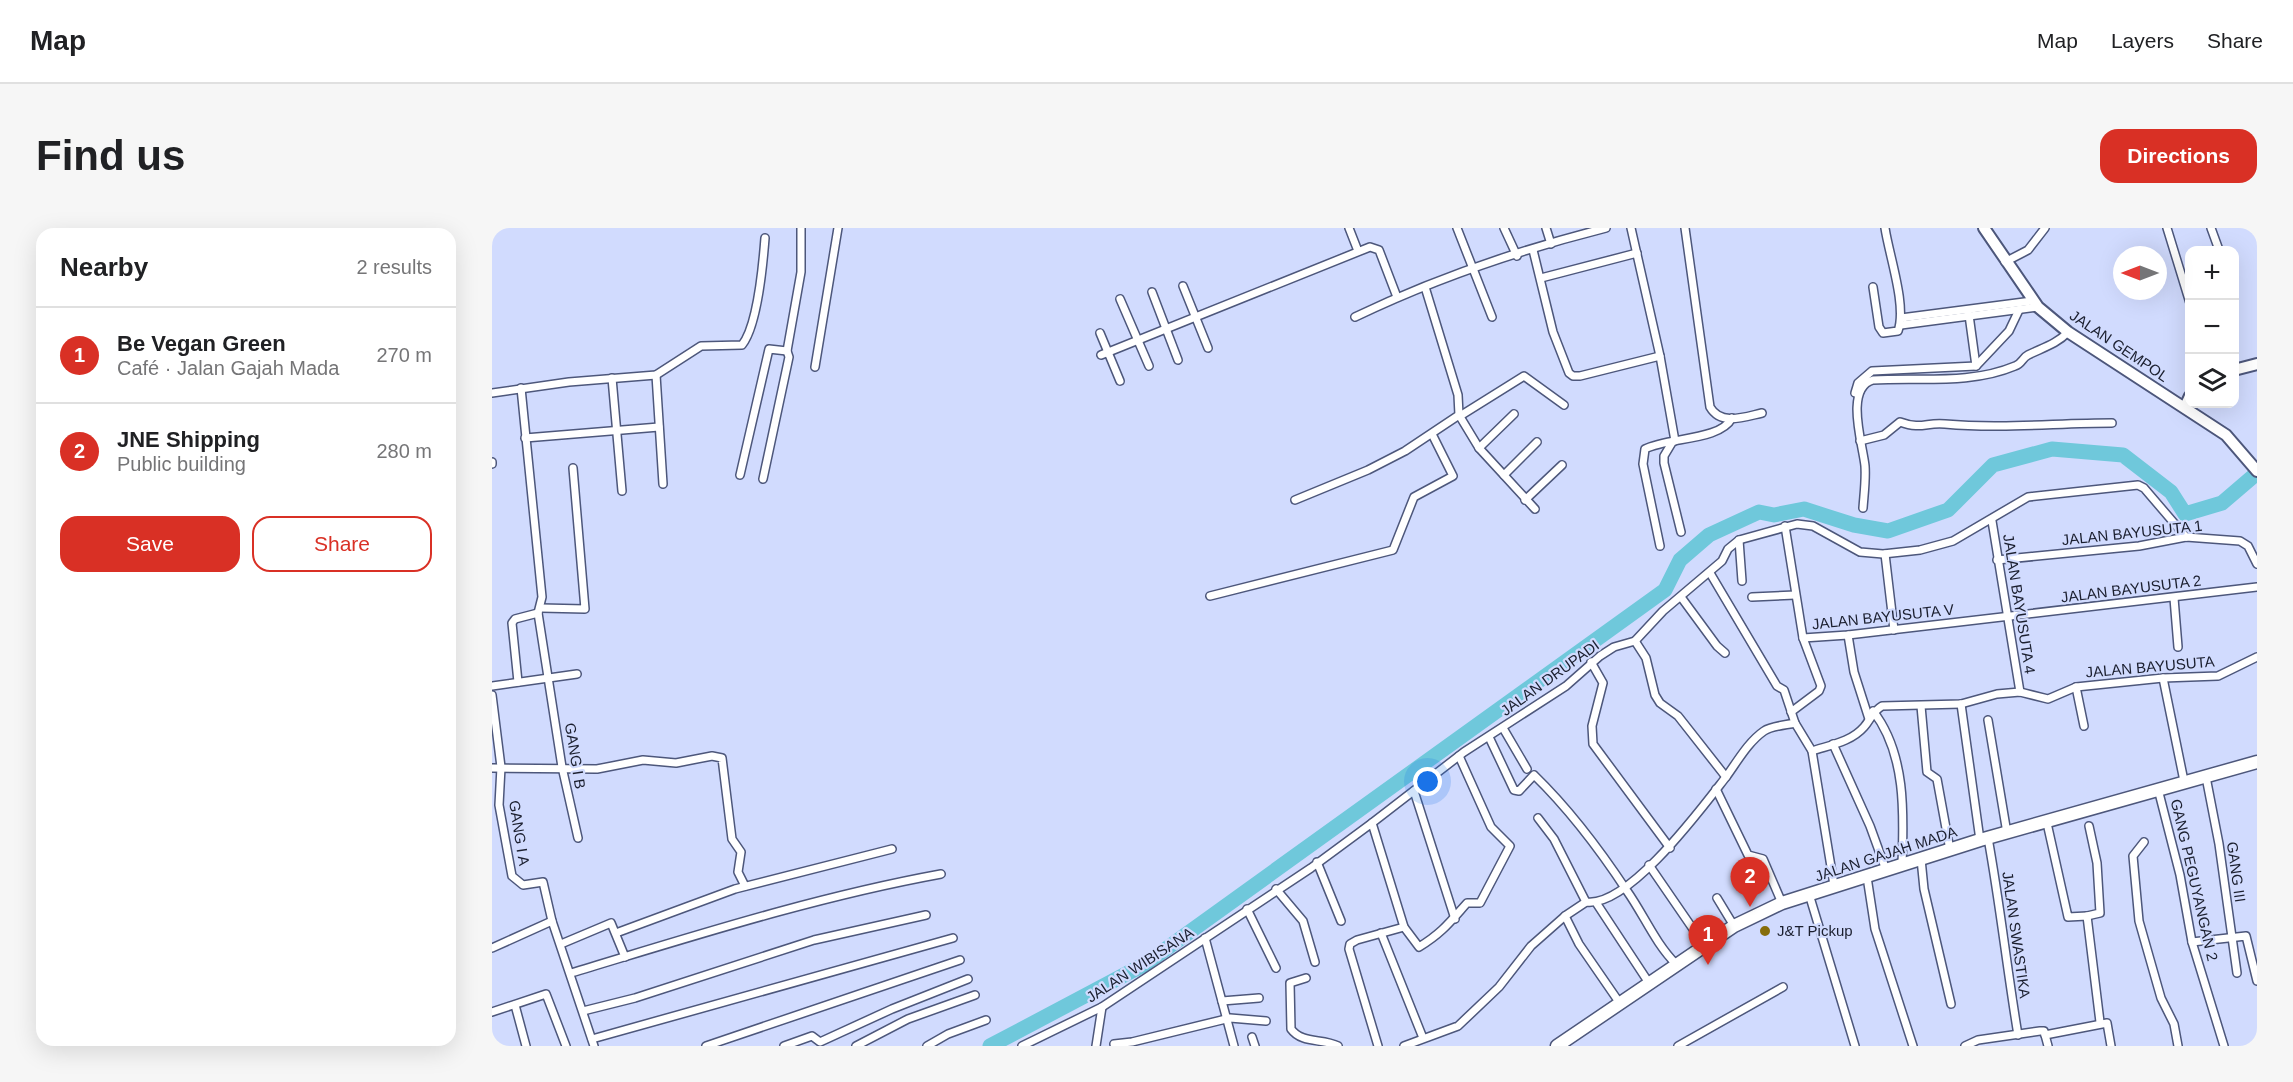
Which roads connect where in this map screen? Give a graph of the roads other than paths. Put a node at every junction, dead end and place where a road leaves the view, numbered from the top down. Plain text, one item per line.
1 (801, 228) edge
2 (838, 228) edge
3 (1349, 228) edge
4 (1457, 228) edge
5 (1504, 228) edge
6 (1546, 228) edge
7 (1606, 228) edge
8 (1631, 228) edge
9 (1685, 228) edge
10 (1885, 228) edge
11 (1984, 228) edge
12 (2044, 228) edge
13 (2167, 228) edge
14 (2211, 228) edge
15 (1590, 230) edge
16 (765, 238) dead end
17 (1551, 244) junction
18 (2218, 246) edge
19 (1533, 250) junction
20 (1358, 252) junction
21 (1637, 253) junction
22 (1517, 256) junction
23 (2006, 262) junction
24 (1475, 268) junction
25 (2185, 276) edge
26 (1541, 278) junction
27 (1183, 286) dead end
28 (1425, 287) junction
29 (1873, 287) dead end
30 (1152, 292) dead end
31 (1397, 297) junction
32 (1120, 299) dead end
33 (2035, 304) junction
34 (2019, 310) junction
35 (1969, 314) junction
36 (1195, 317) junction
37 (1355, 317) dead end
38 (1492, 317) dead end
39 (1900, 322) junction
40 (1167, 328) junction
41 (2068, 332) junction
42 (1100, 333) dead end
43 (1137, 340) junction
44 (1208, 348) dead end
45 (787, 351) junction
46 (1104, 353) junction
47 (1660, 356) junction
48 (1178, 360) dead end
49 (2257, 364) edge
50 (1149, 366) dead end
51 (1976, 366) junction
52 (815, 367) dead end
53 (2239, 369) edge
54 (656, 375) junction
55 (612, 378) junction
56 (1120, 381) dead end
57 (521, 388) junction
58 (492, 393) edge
59 (1564, 405) dead end
60 (2185, 407) edge
61 (2186, 408) edge
62 (1514, 414) dead end
63 (1762, 414) dead end
64 (1459, 415) junction
65 (1851, 415) dead end
66 (1732, 418) junction
67 (2112, 423) dead end
68 (659, 427) junction
69 (616, 431) junction
70 (1432, 434) junction
71 (525, 438) junction
72 (1537, 441) dead end
73 (1674, 441) junction
74 (1860, 441) junction
75 (1479, 448) junction
76 (1562, 465) dead end
77 (573, 468) dead end
78 (2257, 471) edge
79 (1504, 475) junction
80 (740, 476) dead end
81 (763, 479) dead end
82 (663, 484) dead end
83 (622, 491) dead end
84 (1295, 500) dead end
85 (1525, 500) junction
86 (1863, 508) dead end
87 (1535, 509) dead end
88 (1992, 520) junction
89 (1785, 526) junction
90 (1681, 532) dead end
91 (2186, 537) junction
92 (1740, 540) junction
93 (1660, 546) dead end
94 (1885, 554) junction
95 (1997, 560) junction
96 (2257, 564) edge
97 (1710, 573) junction
98 (1742, 581) dead end
99 (2257, 587) edge
100 (1795, 595) junction
101 (1210, 596) dead end
102 (1682, 597) junction
103 (1752, 597) dead end
104 (2174, 598) junction
105 (539, 610) junction
106 (2008, 616) junction
107 (1894, 630) junction
108 (1848, 635) junction
109 (1803, 638) junction
110 (1635, 641) junction
111 (2178, 647) dead end
112 (1725, 653) dead end
113 (2257, 657) edge
114 (1591, 662) junction
115 (577, 674) dead end
116 (549, 678) junction
117 (2163, 678) junction
118 (518, 682) junction
119 (492, 686) edge
120 (2076, 687) junction
121 (2020, 692) junction
122 (492, 695) edge
123 (1961, 704) junction
124 (1921, 706) junction
125 (1791, 711) junction
126 (1873, 711) junction
127 (1869, 719) junction
128 (1988, 720) dead end
129 (1795, 723) junction
130 (2084, 726) dead end
131 (1503, 728) junction
132 (1489, 737) junction
133 (1833, 744) junction
134 (1812, 751) junction
135 (1459, 756) junction
136 (2257, 762) edge
137 (501, 767) junction
138 (562, 767) junction
139 (492, 768) edge
140 (1527, 769) dead end
141 (1726, 777) junction
142 (2206, 777) junction
143 (2184, 781) junction
144 (1716, 789) junction
145 (2158, 789) junction
146 (1414, 792) junction
147 (1538, 818) dead end
148 (1372, 823) junction
149 (2047, 823) junction
150 (2089, 826) dead end
151 (2007, 833) junction
152 (578, 838) dead end
153 (1984, 839) junction
154 (2144, 842) dead end
155 (1670, 848) junction
156 (892, 849) dead end
157 (1950, 850) junction
158 (1921, 859) junction
159 (1317, 862) junction
160 (1902, 864) junction
161 (1649, 865) junction
162 (1886, 870) junction
163 (941, 873) dead end
164 (1867, 877) junction
165 (1834, 885) junction
166 (745, 886) junction
167 (1276, 889) junction
168 (1626, 889) junction
169 (1809, 894) junction
170 (1718, 898) dead end
171 (1586, 902) junction
172 (1782, 903) junction
173 (1598, 904) junction
174 (1247, 909) junction
175 (926, 915) dead end
176 (1565, 916) junction
177 (2086, 916) junction
178 (1455, 919) junction
179 (552, 921) junction
180 (1341, 921) dead end
181 (1734, 926) junction
182 (1404, 927) junction
183 (616, 933) junction
184 (1381, 933) junction
185 (2232, 937) junction
186 (953, 938) dead end
187 (1205, 938) junction
188 (2192, 942) junction
189 (561, 944) junction
190 (1704, 945) junction
191 (492, 948) edge
192 (625, 957) junction
193 (960, 960) dead end
194 (1315, 962) dead end
195 (1676, 964) junction
196 (1276, 968) dead end
197 (572, 973) junction
198 (2237, 973) dead end
199 (1306, 978) dead end
200 (968, 979) dead end
201 (2257, 981) edge
202 (1649, 983) junction
203 (1783, 987) dead end
204 (975, 995) dead end
205 (1258, 998) dead end
206 (1222, 1001) junction
207 (1619, 1002) junction
208 (1951, 1004) dead end
209 (515, 1005) junction
210 (1101, 1007) junction
211 (583, 1011) junction
212 (492, 1012) edge
213 (986, 1020) dead end
214 (1226, 1020) junction
215 (1266, 1021) dead end
216 (2104, 1022) junction
217 (2045, 1033) junction
218 (2018, 1035) junction
219 (1252, 1037) dead end
220 (1424, 1038) junction
221 (593, 1043) edge
222 (1038, 1043) edge
223 (1114, 1044) dead end
224 (1133, 1044) edge
225 (526, 1046) edge
226 (566, 1046) edge
227 (705, 1046) edge
228 (784, 1046) edge
229 (856, 1046) edge
230 (927, 1046) edge
231 (1022, 1046) edge
232 (1096, 1046) edge
233 (1234, 1046) edge
234 (1255, 1046) edge
235 (1338, 1046) edge
236 (1378, 1046) edge
237 (1404, 1046) edge
238 (1557, 1046) edge
239 (1678, 1046) edge
240 (1855, 1046) edge
241 (1913, 1046) edge
242 (1965, 1046) edge
243 (2048, 1046) edge
244 (2111, 1046) edge
245 (2178, 1046) edge
246 (2224, 1046) edge

1 - 45 street
2 - 52 street
3 - 20 street
4 - 24 street
5 - 22 street
6 - 17 street
7 - 15 street
8 - 21 street
9 - 66 street
10 - 39 street
11 - 23 main road, JALAN GEMPOL
12 - 23 street
13 - 25 street
14 - 18 street
15 - 17 street
16 - 54 street
17 - 19 street
19 - 22 street
19 - 26 street
20 - 31 street
20 - 36 street
21 - 26 street
21 - 47 street
22 - 24 street
23 - 33 main road, JALAN GEMPOL
24 - 28 street
24 - 38 street
26 - 47 street
27 - 36 street
28 - 31 street
28 - 64 street
29 - 39 street
30 - 40 street
31 - 37 street
32 - 43 street
33 - 34 street
33 - 35 street
33 - 41 main road, JALAN GEMPOL
34 - 35 street
34 - 51 street
35 - 39 street
35 - 51 street
36 - 40 street
36 - 44 street
40 - 43 street
40 - 48 street
41 - 60 main road, JALAN GEMPOL
41 - 74 street
42 - 46 street
43 - 46 street
43 - 50 street
45 - 80 street
45 - 81 street
46 - 56 street
47 - 73 street
49 - 53 main road
51 - 65 street
54 - 55 street
54 - 68 street
55 - 57 street
55 - 69 street
57 - 58 street
57 - 71 street, GANG I B
59 - 64 street
61 - 78 main road, JALAN GEMPOL
62 - 75 street
63 - 66 street
64 - 70 street
64 - 75 street
66 - 73 street
67 - 74 street
68 - 69 street
68 - 82 street
69 - 71 street
69 - 83 street
70 - 84 street
70 - 101 street
71 - 105 street, GANG I B
72 - 79 street
73 - 90 street
73 - 93 street
74 - 86 street
75 - 79 street
76 - 85 street
77 - 105 street
79 - 85 street
85 - 87 street
88 - 91 street
88 - 94 street
88 - 95 street, JALAN BAYUSUTA 4
89 - 92 street
89 - 94 street
89 - 100 street, JALAN BAYUSUTA V
91 - 95 street, JALAN BAYUSUTA 1
91 - 96 street, JALAN BAYUSUTA 1
92 - 97 street, JALAN DRUPADI
92 - 98 street
94 - 107 street
95 - 106 street, JALAN BAYUSUTA 4
97 - 102 street, JALAN DRUPADI
97 - 125 street
99 - 104 street, JALAN BAYUSUTA 2
100 - 103 street
100 - 109 street, JALAN BAYUSUTA V
102 - 110 street, JALAN DRUPADI
102 - 112 street
104 - 106 street, JALAN BAYUSUTA 2
104 - 111 street
105 - 116 street, GANG I B
105 - 118 street
106 - 107 street, JALAN BAYUSUTA V
106 - 121 street, JALAN BAYUSUTA 4
107 - 108 street, JALAN BAYUSUTA V
108 - 109 street, JALAN BAYUSUTA V
108 - 127 street
109 - 125 street
110 - 114 street, JALAN DRUPADI
110 - 141 street
113 - 117 street, JALAN BAYUSUTA
114 - 131 street, JALAN DRUPADI
114 - 155 street
115 - 116 street
116 - 118 street
116 - 138 street, GANG I B
117 - 120 street, JALAN BAYUSUTA
117 - 143 street
118 - 119 street
120 - 121 street, JALAN BAYUSUTA
120 - 130 street
121 - 123 street, JALAN BAYUSUTA
122 - 137 street, GANG I A
123 - 124 street, JALAN BAYUSUTA
123 - 153 street, JALAN SWASTIKA
124 - 126 street, JALAN BAYUSUTA
124 - 157 street
125 - 129 street
126 - 127 street
126 - 160 street
127 - 133 street
128 - 151 street
129 - 134 street
129 - 141 street
131 - 132 street, JALAN DRUPADI
131 - 140 street
132 - 135 street, JALAN DRUPADI
132 - 168 street
133 - 134 street
133 - 162 street
134 - 165 street
135 - 146 street, JALAN DRUPADI
135 - 178 street
136 - 142 highway, JALAN GAJAH MADA
137 - 138 street
137 - 139 street
137 - 179 street, GANG I A
138 - 152 street, GANG I B
138 - 166 street
141 - 144 street
142 - 143 highway, JALAN GAJAH MADA
142 - 185 street, GANG III
143 - 145 highway, JALAN GAJAH MADA
144 - 155 street
144 - 172 street
145 - 149 highway, JALAN GAJAH MADA
145 - 188 street, GANG PEGUYANGAN 2
146 - 148 street, JALAN DRUPADI
146 - 178 street
147 - 171 street
148 - 159 street, JALAN DRUPADI
148 - 182 street
149 - 151 highway, JALAN GAJAH MADA
149 - 177 street
150 - 177 street
151 - 153 highway, JALAN GAJAH MADA
153 - 157 highway, JALAN GAJAH MADA
153 - 218 street, JALAN SWASTIKA
154 - 245 street
155 - 161 street
156 - 166 street
157 - 158 highway, JALAN GAJAH MADA
158 - 160 highway, JALAN GAJAH MADA
158 - 208 street
159 - 167 street, JALAN DRUPADI
159 - 180 street
160 - 162 highway, JALAN GAJAH MADA
161 - 168 street
161 - 190 street
162 - 164 highway, JALAN GAJAH MADA
163 - 192 street
164 - 165 highway, JALAN GAJAH MADA
164 - 241 street
165 - 169 highway, JALAN GAJAH MADA
166 - 183 street
167 - 174 street, JALAN DRUPADI
167 - 194 street
168 - 173 street
168 - 195 street
169 - 172 highway, JALAN GAJAH MADA
169 - 240 street
170 - 181 street
171 - 173 street
171 - 176 street
172 - 181 highway, JALAN GAJAH MADA
173 - 202 street
174 - 187 street, JALAN DRUPADI
174 - 196 street
175 - 211 street
176 - 207 street
176 - 220 street
177 - 216 street
178 - 182 street
179 - 189 street, GANG I A
179 - 191 street
181 - 190 highway, JALAN GAJAH MADA
182 - 184 street
183 - 189 street
183 - 192 street
184 - 220 street
184 - 236 street
185 - 188 street
185 - 198 street, GANG III
185 - 201 street
186 - 221 street
187 - 206 street, JALAN WIBISANA
187 - 210 street, JALAN WIBISANA
188 - 246 street, GANG PEGUYANGAN 2
189 - 197 street, GANG I A
190 - 195 highway, JALAN GAJAH MADA
192 - 197 street
193 - 227 street
195 - 202 highway, JALAN GAJAH MADA
197 - 211 street, GANG I A
199 - 235 street
200 - 228 street
202 - 207 highway, JALAN GAJAH MADA
203 - 239 street
204 - 229 street
205 - 206 street
206 - 214 street, JALAN WIBISANA
207 - 238 highway, JALAN GAJAH MADA
209 - 212 street
209 - 225 street
209 - 226 street
210 - 222 street, JALAN WIBISANA
210 - 232 street
211 - 221 street, GANG I A
213 - 230 street
214 - 215 street
214 - 224 street
214 - 233 street, JALAN WIBISANA
216 - 217 street
216 - 244 street
217 - 218 street
217 - 243 street
218 - 242 street
219 - 234 street
220 - 237 street
222 - 231 street, JALAN WIBISANA
223 - 224 street

